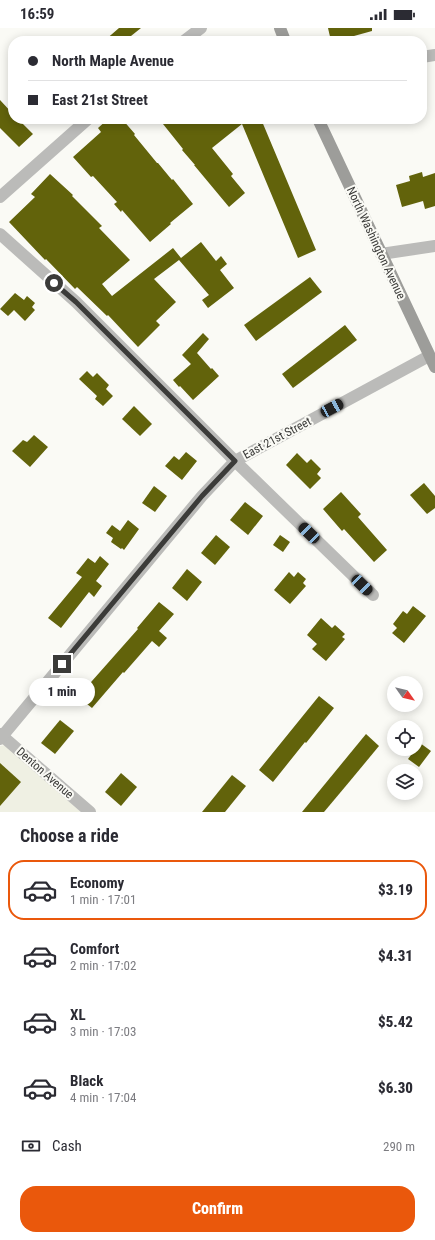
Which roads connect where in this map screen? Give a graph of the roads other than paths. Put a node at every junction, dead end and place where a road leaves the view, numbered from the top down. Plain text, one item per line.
1 (201, 28) edge
2 (191, 36) edge
3 (82, 124) edge
4 (320, 124) edge
5 (0, 197) edge
6 (0, 234) edge
7 (435, 246) edge
8 (381, 254) junction
9 (429, 356) junction
10 (435, 367) edge
11 (235, 461) junction
12 (373, 595) dead end
13 (1, 736) edge
14 (90, 812) edge

1 - 2 street
3 - 5 street
4 - 8 main road, North Washington Avenue
6 - 11 street
7 - 8 street
8 - 9 main road, North Washington Avenue
9 - 10 main road, North Washington Avenue
9 - 11 street, East 21st Street
11 - 12 street
11 - 13 street, East 21st Street
13 - 14 street, Denton Avenue

